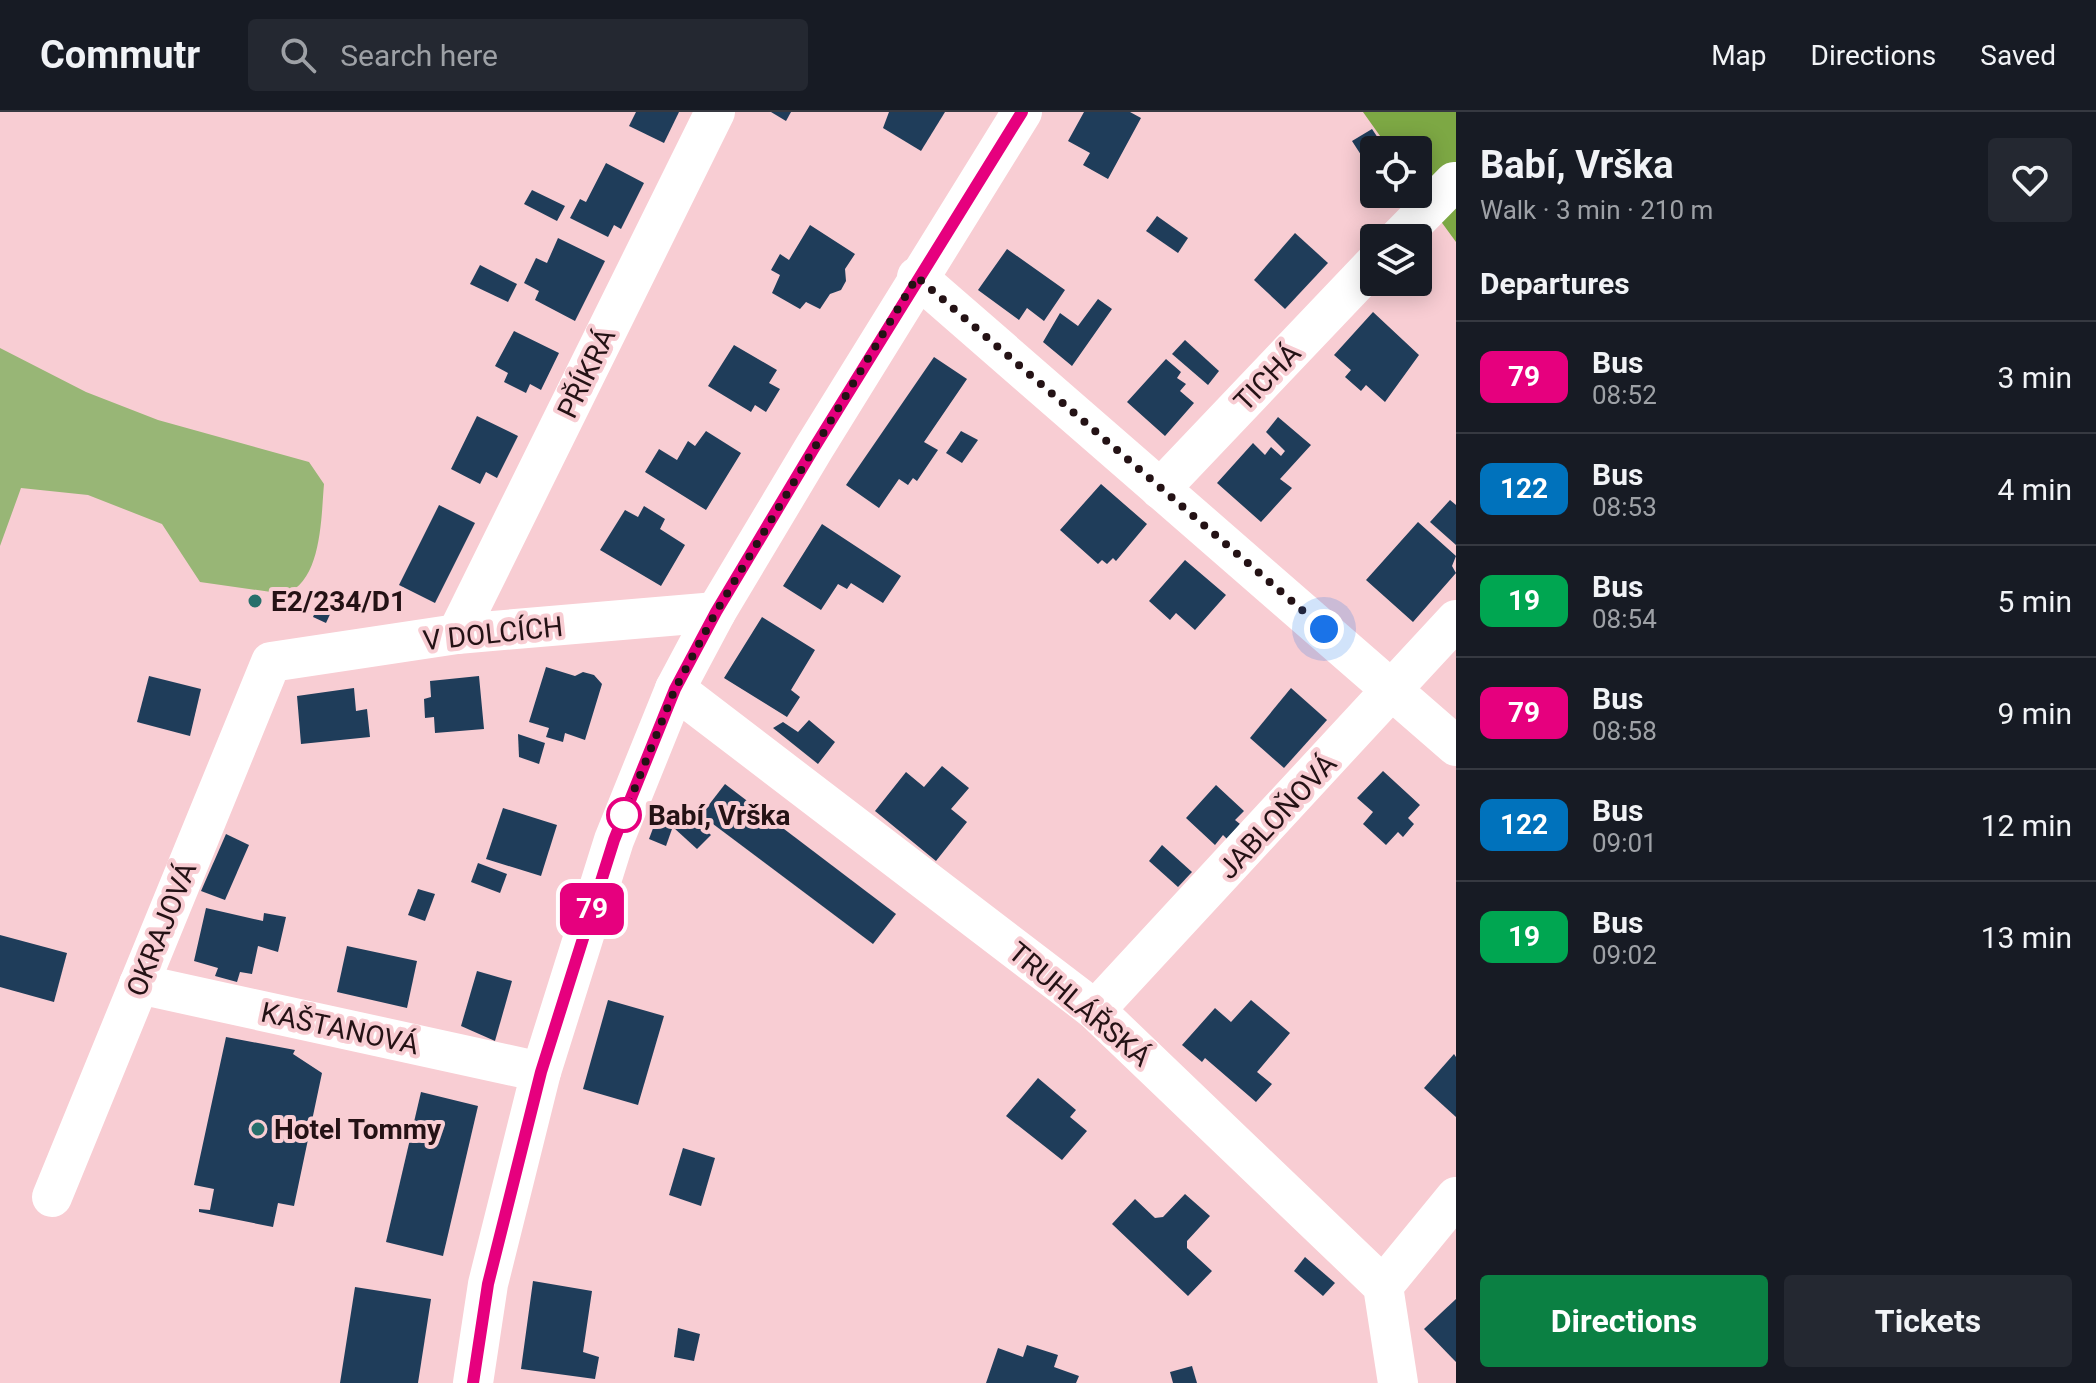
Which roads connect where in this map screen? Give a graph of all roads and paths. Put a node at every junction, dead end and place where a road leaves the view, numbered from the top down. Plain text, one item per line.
1 (715, 112) edge
2 (1022, 112) edge
3 (1454, 182) dead end
4 (1413, 224) edge
5 (917, 277) junction
6 (1360, 279) edge
7 (1160, 489) junction
8 (716, 612) junction
9 (1456, 620) edge
10 (457, 634) junction
11 (271, 662) joint
12 (675, 689) junction
13 (1394, 689) junction
14 (1456, 746) edge
15 (139, 984) junction
16 (1095, 1010) junction
17 (541, 1072) junction
18 (52, 1197) dead end
19 (1456, 1197) edge
20 (1383, 1286) junction
21 (473, 1383) edge
22 (1398, 1383) edge

1 - 10 street, PŘÍKRÁ
2 - 5 street
3 - 4 street
5 - 7 street
5 - 8 street
6 - 7 street, TICHÁ
7 - 13 street
8 - 10 street, V DOLCÍCH
8 - 12 street
9 - 13 street, JABLOŇOVÁ
10 - 11 street, V DOLCÍCH
11 - 15 street, OKRAJOVÁ
12 - 16 street, TRUHLÁŘSKÁ
12 - 17 street
13 - 14 street
13 - 16 street, JABLOŇOVÁ
15 - 17 street, KAŠTANOVÁ
15 - 18 street, OKRAJOVÁ
16 - 20 street, TRUHLÁŘSKÁ
17 - 21 street
19 - 20 street
20 - 22 street

